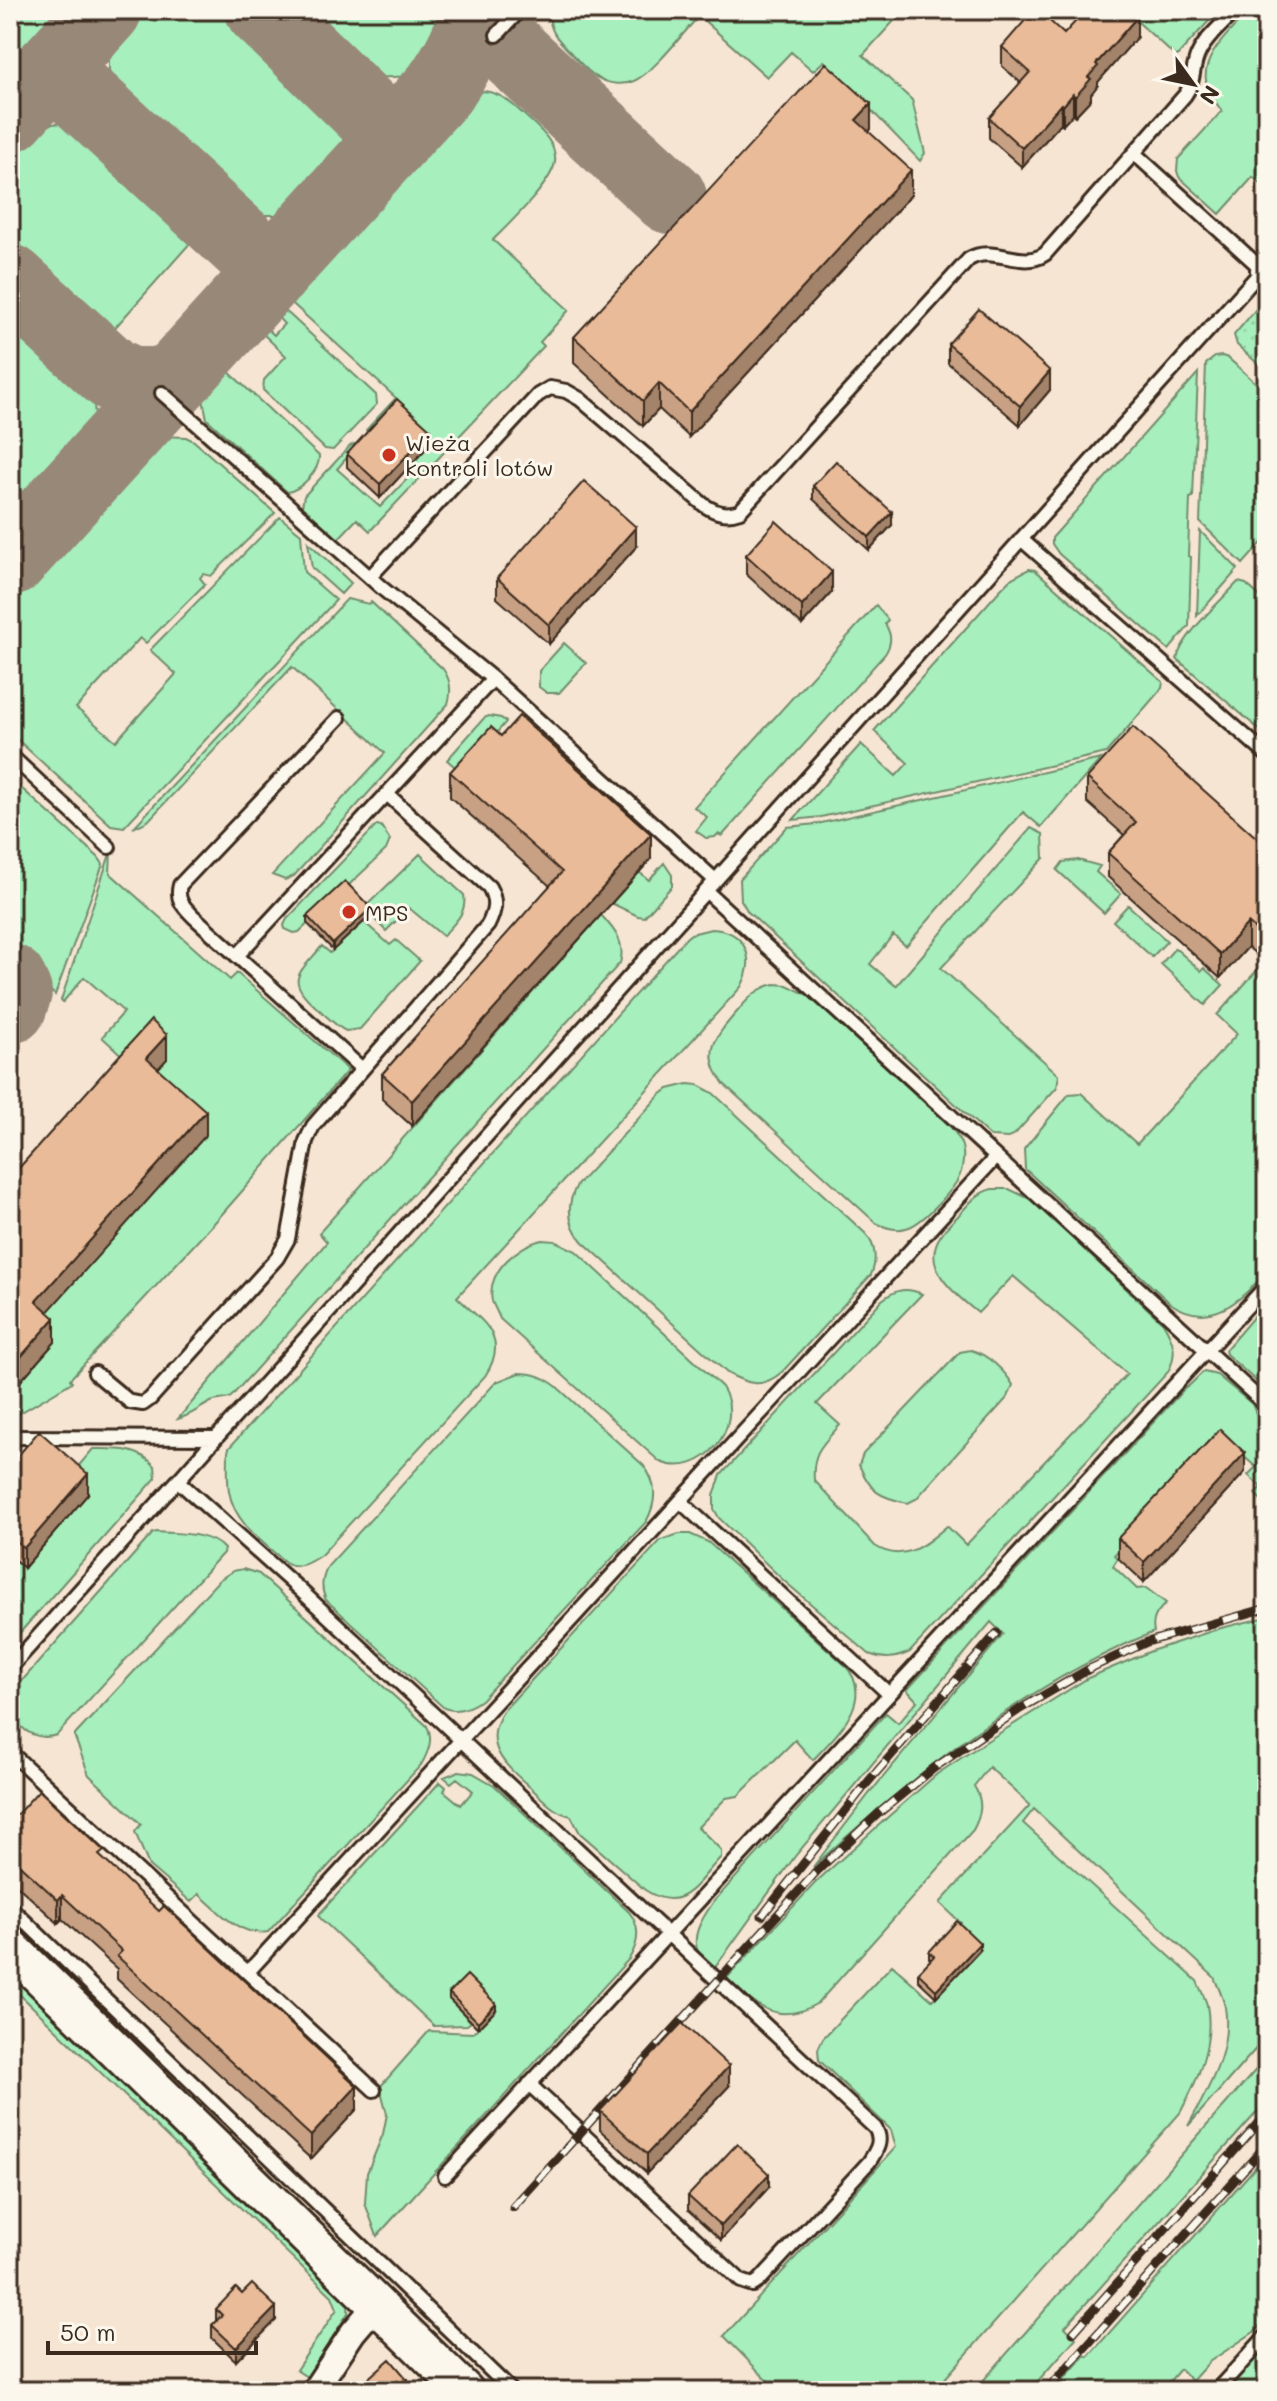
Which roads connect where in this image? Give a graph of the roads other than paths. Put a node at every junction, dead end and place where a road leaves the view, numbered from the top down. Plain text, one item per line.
1 (520, 10) edge
2 (1236, 10) edge
3 (497, 35) dead end
4 (1134, 153) junction
5 (1266, 269) edge
6 (162, 393) dead end
7 (1021, 539) junction
8 (370, 577) junction
9 (493, 679) junction
10 (339, 718) dead end
11 (10, 755) edge
12 (1267, 755) edge
13 (387, 794) junction
14 (109, 847) dead end
15 (715, 880) junction
16 (706, 891) junction
17 (237, 956) junction
18 (362, 1069) junction
19 (995, 1158) junction
20 (1267, 1285) edge
21 (1208, 1351) junction
22 (95, 1373) dead end
23 (1267, 1406) edge
24 (10, 1437) edge
25 (216, 1438) junction
26 (178, 1481) junction
27 (680, 1501) junction
28 (10, 1668) edge
29 (889, 1694) junction
30 (461, 1740) junction
31 (10, 1752) edge
32 (10, 1907) edge
33 (668, 1933) junction
34 (10, 1947) edge
35 (248, 1972) junction
36 (529, 2084) junction
37 (374, 2090) dead end
38 (445, 2176) dead end
39 (377, 2304) junction
40 (1267, 2335) edge
41 (314, 2391) edge
42 (465, 2391) edge
43 (512, 2391) edge
44 (1216, 2391) edge

1 - 3 lane
2 - 4 lane
4 - 5 lane
4 - 8 lane
5 - 7 lane
6 - 8 lane
7 - 12 lane
7 - 15 lane
8 - 9 lane
9 - 13 lane
9 - 15 lane
10 - 17 lane
11 - 14 lane
13 - 17 lane
13 - 18 lane
15 - 16 lane
16 - 19 lane
16 - 25 lane
17 - 18 lane
18 - 22 lane
19 - 21 lane
19 - 27 lane
20 - 21 lane
21 - 23 lane
21 - 29 lane
24 - 25 lane
25 - 26 lane
26 - 28 lane
26 - 30 lane
27 - 29 lane
27 - 30 lane
29 - 33 lane
30 - 33 lane
30 - 35 lane
31 - 35 lane
32 - 43 lane
33 - 36 lane
33 - 36 lane
34 - 39 street
35 - 37 lane
36 - 38 lane
39 - 41 street
39 - 42 street
40 - 44 lane

